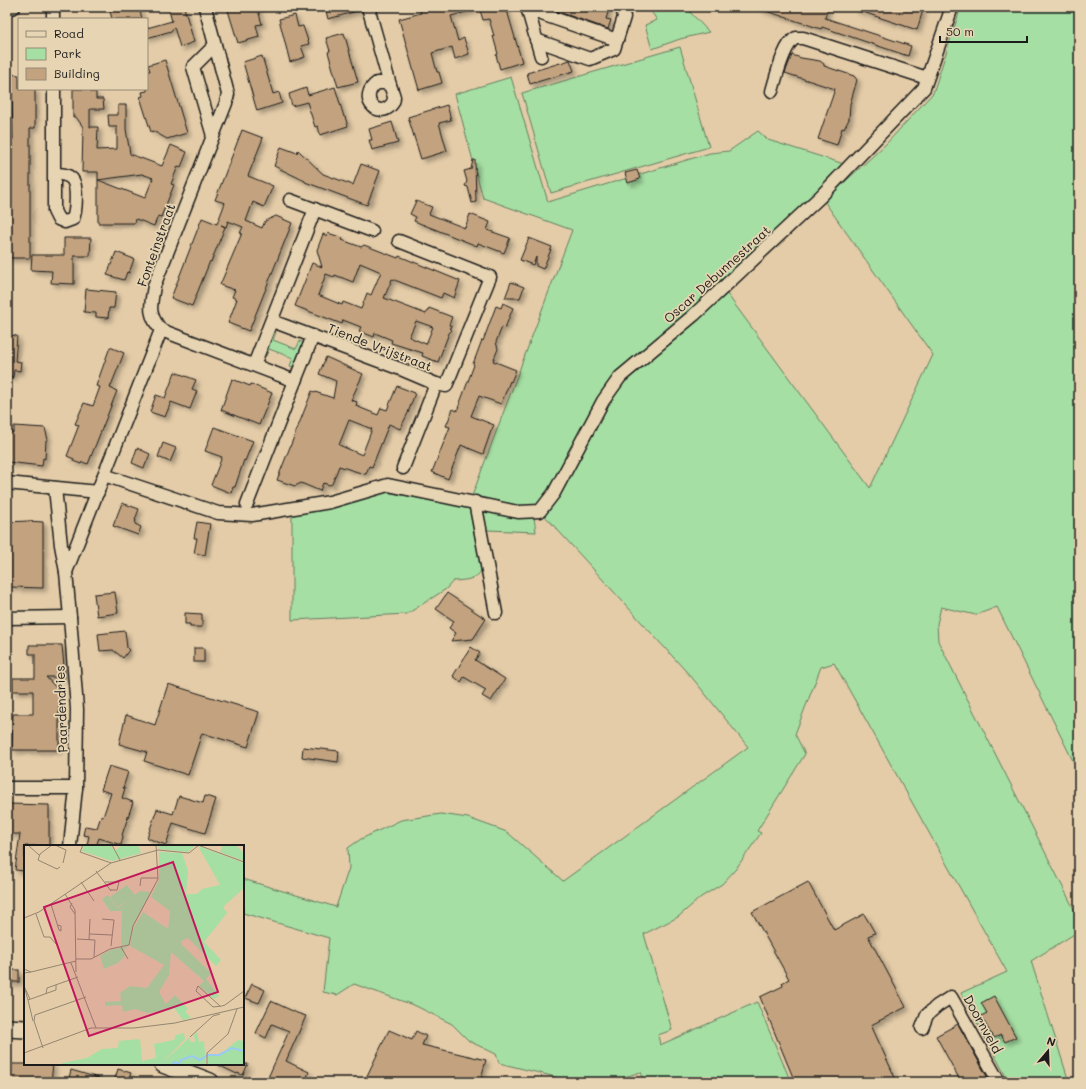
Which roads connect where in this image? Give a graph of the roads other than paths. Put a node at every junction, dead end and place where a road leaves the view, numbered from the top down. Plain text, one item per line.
1 (14, 7) edge
2 (53, 7) edge
3 (205, 7) edge
4 (368, 7) edge
5 (622, 7) edge
6 (952, 7) edge
7 (527, 8) edge
8 (7, 9) edge
9 (53, 18) edge
10 (536, 40) junction
11 (616, 40) junction
12 (214, 45) junction
13 (541, 56) dead end
14 (927, 78) junction
15 (390, 85) dead end
16 (54, 90) edge
17 (772, 90) dead end
18 (212, 136) junction
19 (54, 174) dead end
20 (290, 200) dead end
21 (315, 209) junction
22 (372, 231) dead end
23 (399, 241) dead end
24 (272, 321) junction
25 (161, 330) junction
26 (312, 336) junction
27 (254, 365) junction
28 (295, 381) junction
29 (436, 384) junction
30 (403, 468) dead end
31 (104, 475) junction
32 (7, 483) edge
33 (55, 488) junction
34 (98, 492) junction
35 (475, 502) junction
36 (247, 504) dead end
37 (66, 572) junction
38 (496, 613) dead end
39 (70, 617) junction
40 (7, 618) edge
41 (7, 788) edge
42 (76, 788) junction
43 (70, 845) edge
44 (7, 1028) edge
45 (922, 1028) dead end
46 (24, 1029) edge
47 (166, 1065) edge
48 (210, 1082) edge
49 (999, 1082) edge

1 - 8 street
2 - 9 street
3 - 12 street, Fonteinstraat
4 - 15 street
5 - 11 street
6 - 14 street, Oscar Debunnestraat
7 - 10 street
7 - 11 street
10 - 11 street
10 - 13 street
12 - 18 street, Fonteinstraat
12 - 18 street
14 - 17 street
14 - 35 street, Oscar Debunnestraat
16 - 19 street
18 - 25 street, Fonteinstraat
20 - 21 street
21 - 22 street
21 - 24 street
23 - 29 street, Tiende Vrijstraat
24 - 26 street, Tiende Vrijstraat
24 - 27 street
25 - 27 street
25 - 31 street
26 - 28 street, Tiende Vrijstraat
26 - 29 street, Tiende Vrijstraat
27 - 28 street
28 - 36 street, Tiende Vrijstraat
29 - 30 street, Tiende Vrijstraat
31 - 34 street, Paardendries
31 - 35 street, Oscar Debunnestraat
32 - 33 street
33 - 34 street
33 - 37 street, Paardendries
34 - 37 street, Paardendries
35 - 38 street
37 - 39 street, Paardendries
39 - 40 street
39 - 42 street, Paardendries
41 - 42 street
42 - 43 street, Paardendries
44 - 46 main road
45 - 49 street, Doornveld
47 - 48 main road

